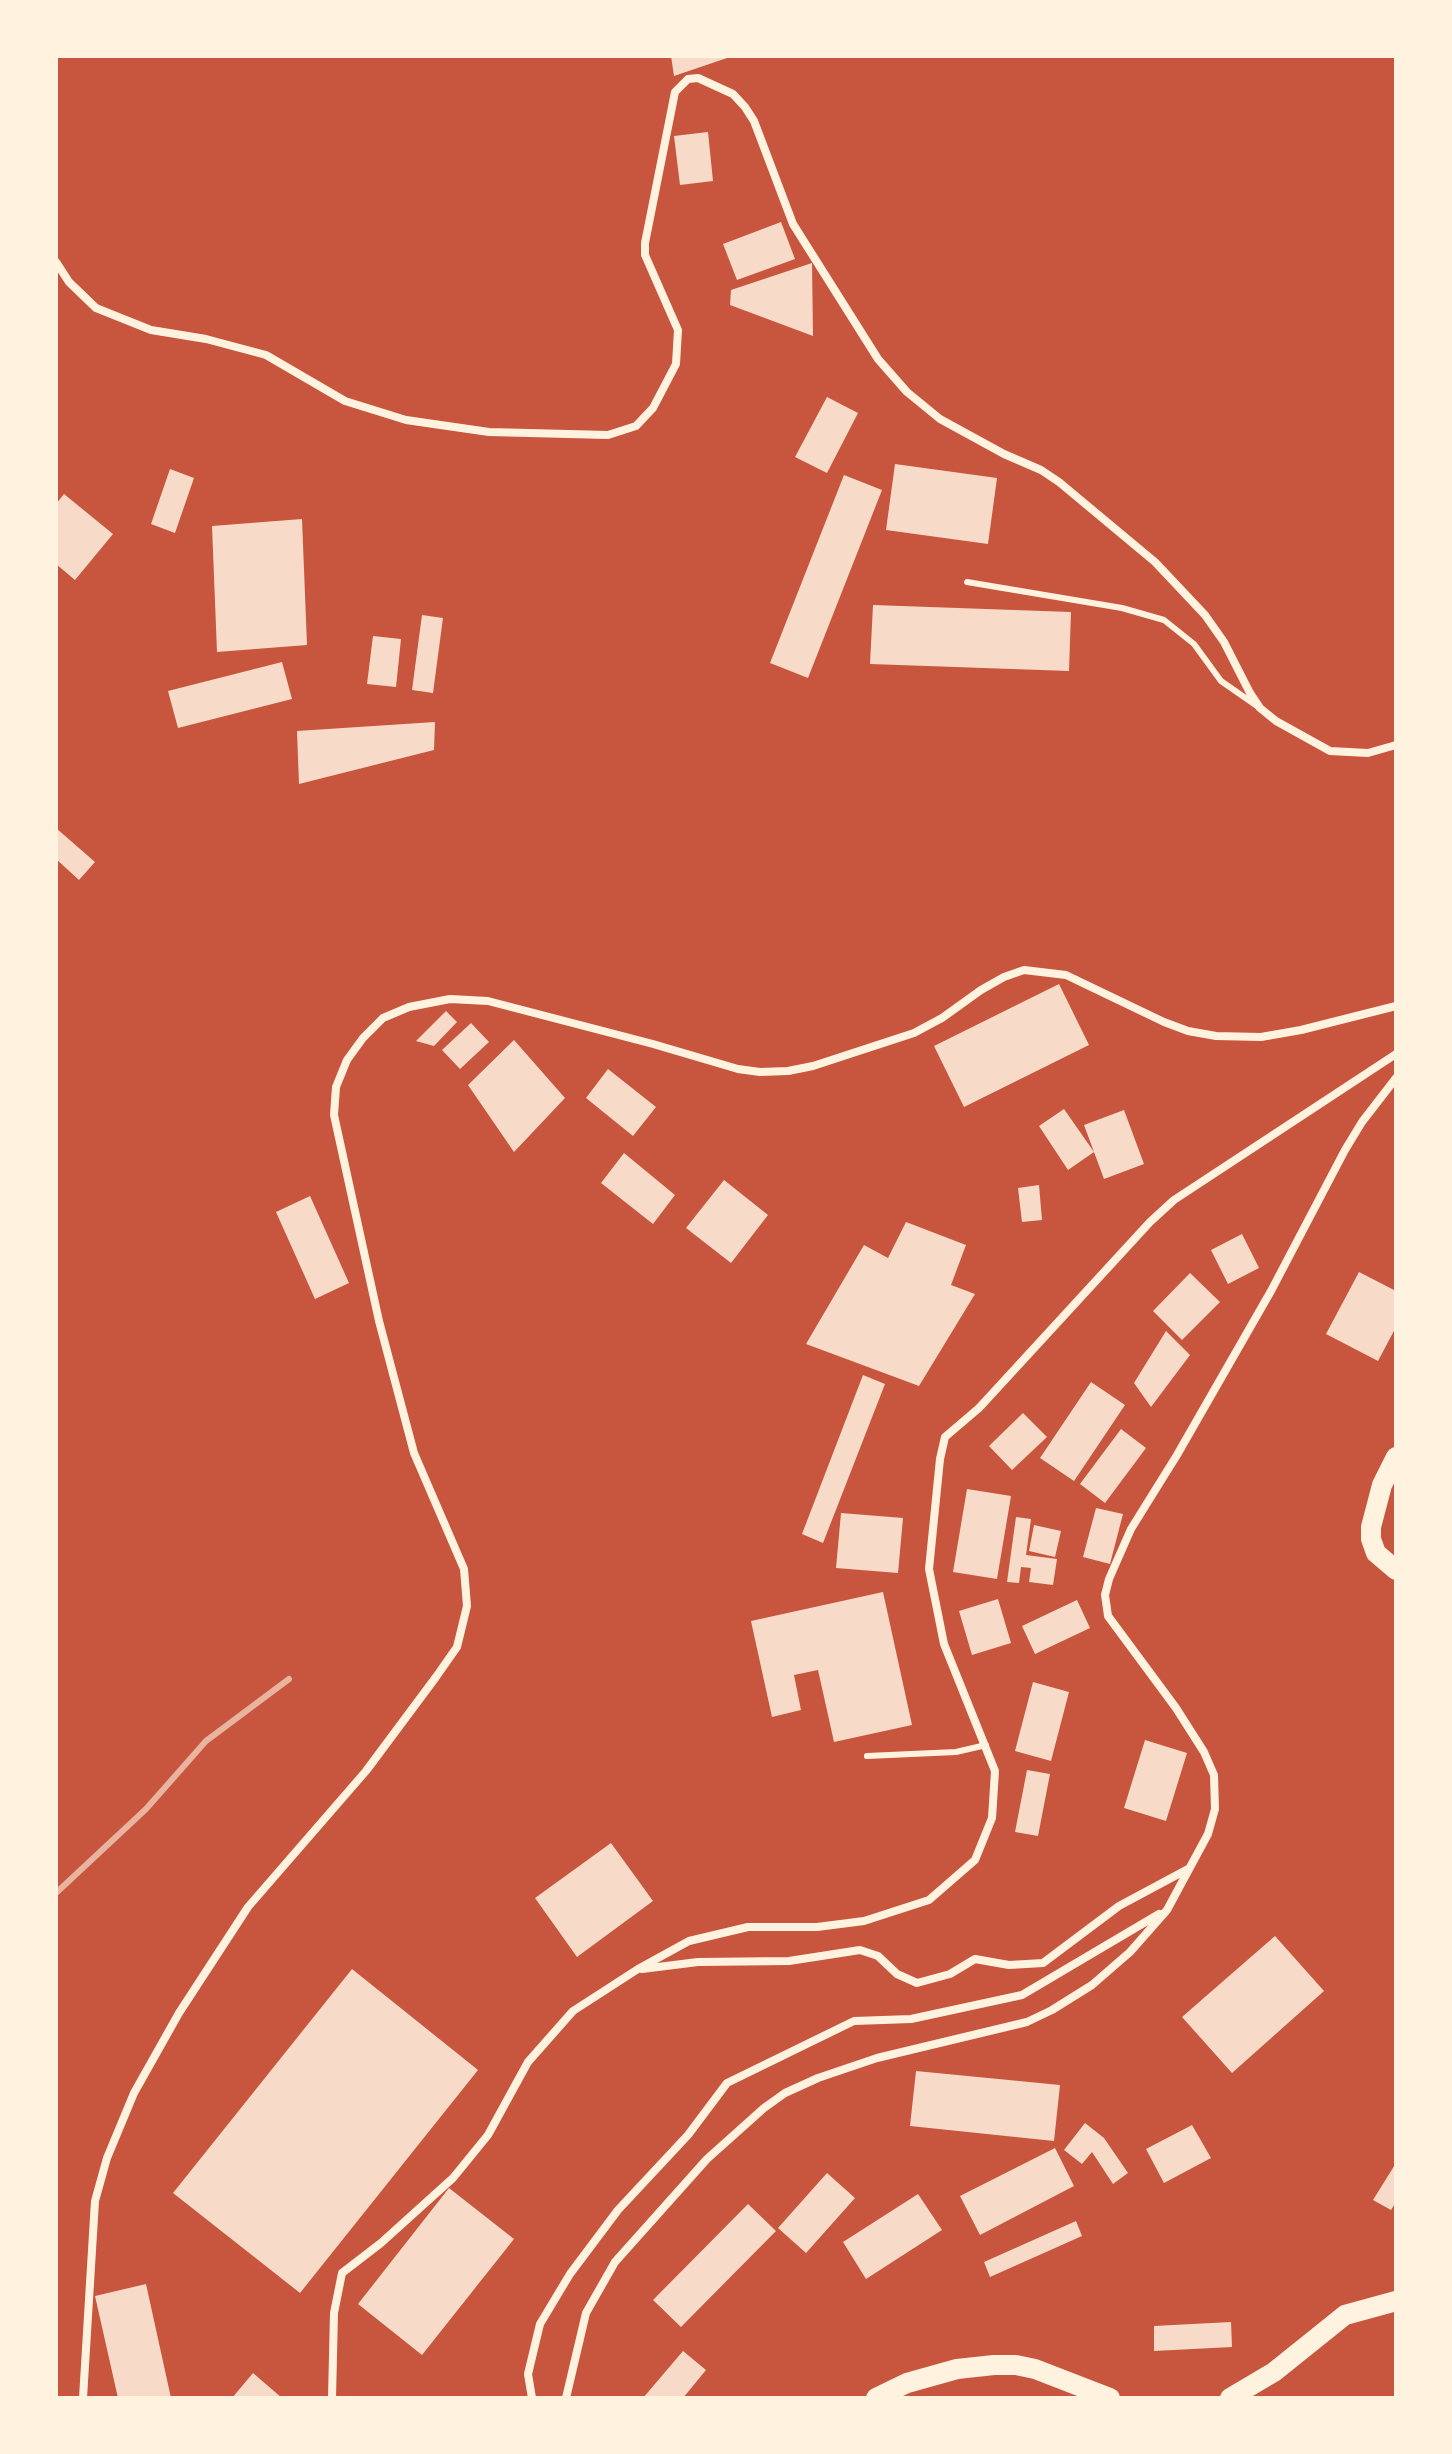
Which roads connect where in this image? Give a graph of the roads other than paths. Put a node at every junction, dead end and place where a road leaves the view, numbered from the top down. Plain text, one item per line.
1 (56, 262) edge
2 (967, 582) dead end
3 (1260, 708) junction
4 (1396, 745) edge
5 (1396, 1006) edge
6 (1396, 1054) edge
7 (1396, 1078) edge
8 (1396, 1457) edge
9 (1396, 1570) edge
10 (986, 1745) junction
11 (867, 1756) dead end
12 (1189, 1869) junction
13 (1167, 1910) junction
14 (638, 1969) junction
15 (1396, 2301) edge
16 (83, 2398) edge
17 (332, 2398) edge
18 (532, 2398) edge
19 (566, 2398) edge
20 (876, 2398) edge
21 (1110, 2398) edge
22 (1230, 2398) edge

1 - 3 street
2 - 3 lane
3 - 4 street
5 - 16 street
6 - 10 street
7 - 12 street
8 - 9 main road
10 - 11 lane
10 - 14 street
12 - 13 street
12 - 14 street
13 - 18 street
13 - 19 street
14 - 17 street
15 - 22 main road
20 - 21 main road

